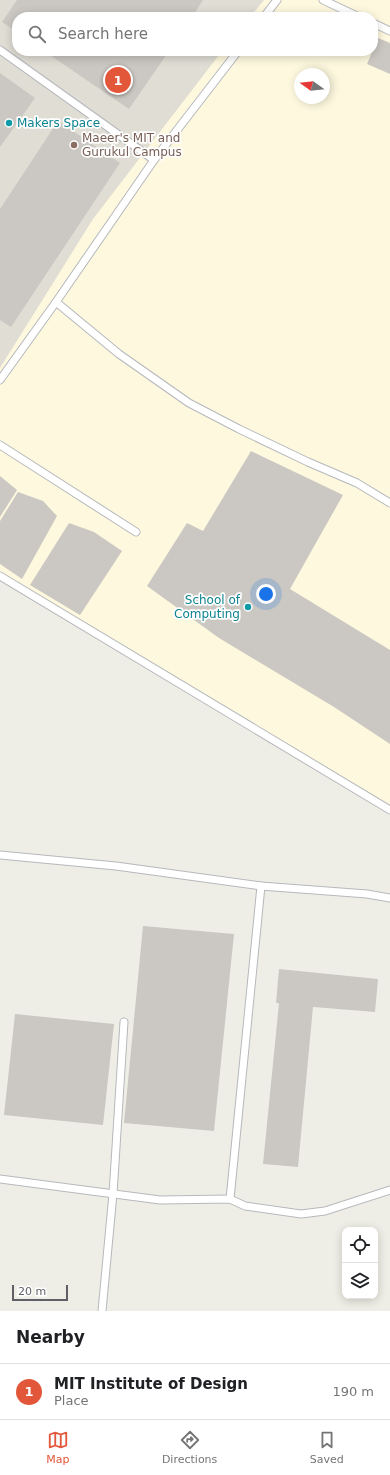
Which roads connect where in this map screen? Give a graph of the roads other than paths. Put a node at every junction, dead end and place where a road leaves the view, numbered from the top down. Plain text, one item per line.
1 (277, 0) edge
2 (323, 0) edge
3 (268, 12) edge
4 (348, 12) edge
5 (378, 26) edge
6 (390, 32) edge
7 (0, 50) edge
8 (234, 56) edge
9 (154, 160) junction
10 (56, 302) junction
11 (0, 380) edge
12 (0, 445) edge
13 (390, 503) edge
14 (136, 532) dead end
15 (0, 576) edge
16 (390, 810) edge
17 (0, 855) edge
18 (261, 886) junction
19 (390, 898) edge
20 (124, 1022) dead end
21 (0, 1179) edge
22 (390, 1190) edge
23 (113, 1194) junction
24 (230, 1199) junction
25 (102, 1311) edge

1 - 3 lane
2 - 4 lane
5 - 6 lane
7 - 9 lane
8 - 9 lane
9 - 10 lane
10 - 11 lane
10 - 13 lane
12 - 14 lane
15 - 16 lane
17 - 18 lane
18 - 19 lane
18 - 24 lane
20 - 23 lane
21 - 23 lane
22 - 24 lane
23 - 24 lane
23 - 25 lane

